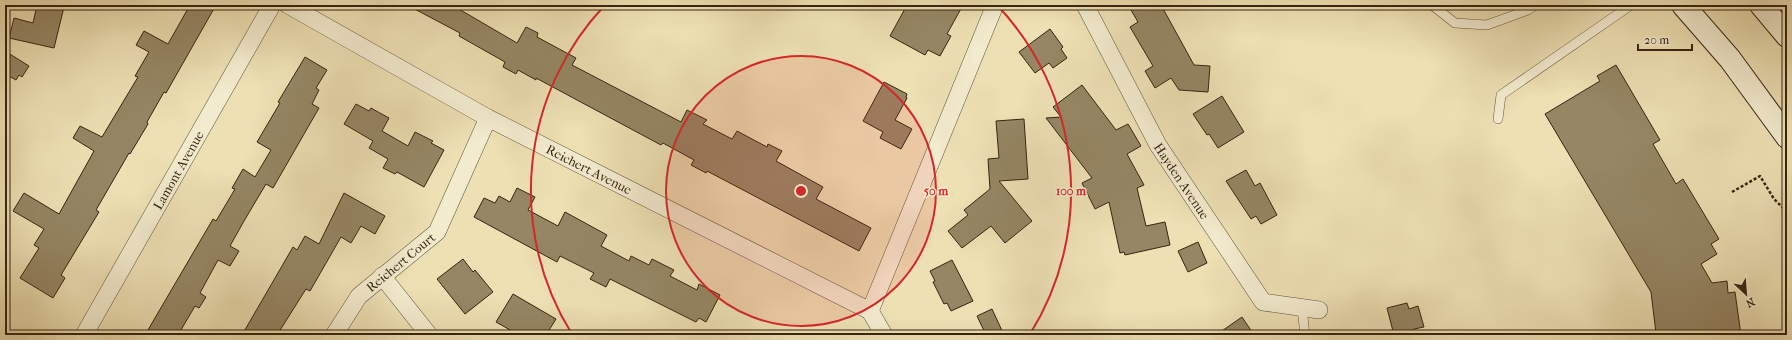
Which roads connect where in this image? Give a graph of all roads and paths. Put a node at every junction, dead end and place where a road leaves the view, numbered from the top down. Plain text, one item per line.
1 (272, 5) edge
2 (288, 5) edge
3 (995, 5) edge
4 (1085, 5) edge
5 (1432, 5) edge
6 (1535, 5) edge
7 (1631, 5) edge
8 (1683, 5) edge
9 (1761, 5) edge
10 (1787, 36) edge
11 (488, 118) junction
12 (1498, 119) dead end
13 (1787, 138) edge
14 (1732, 192) dead end
15 (1787, 212) edge
16 (382, 276) junction
17 (1310, 309) joint
18 (870, 312) junction
19 (84, 335) edge
20 (334, 335) edge
21 (428, 335) edge
22 (884, 335) edge
23 (1305, 335) edge

1 - 19 street, Lamont Avenue
2 - 11 street, Reichert Avenue
3 - 18 street
4 - 17 street, Hayden Avenue
5 - 6 lane
7 - 12 lane
8 - 13 main road
9 - 10 main road
11 - 16 street, Reichert Court
11 - 18 street, Reichert Avenue
14 - 15 path
16 - 20 street, Reichert Court
16 - 21 street
17 - 23 lane
18 - 22 street

